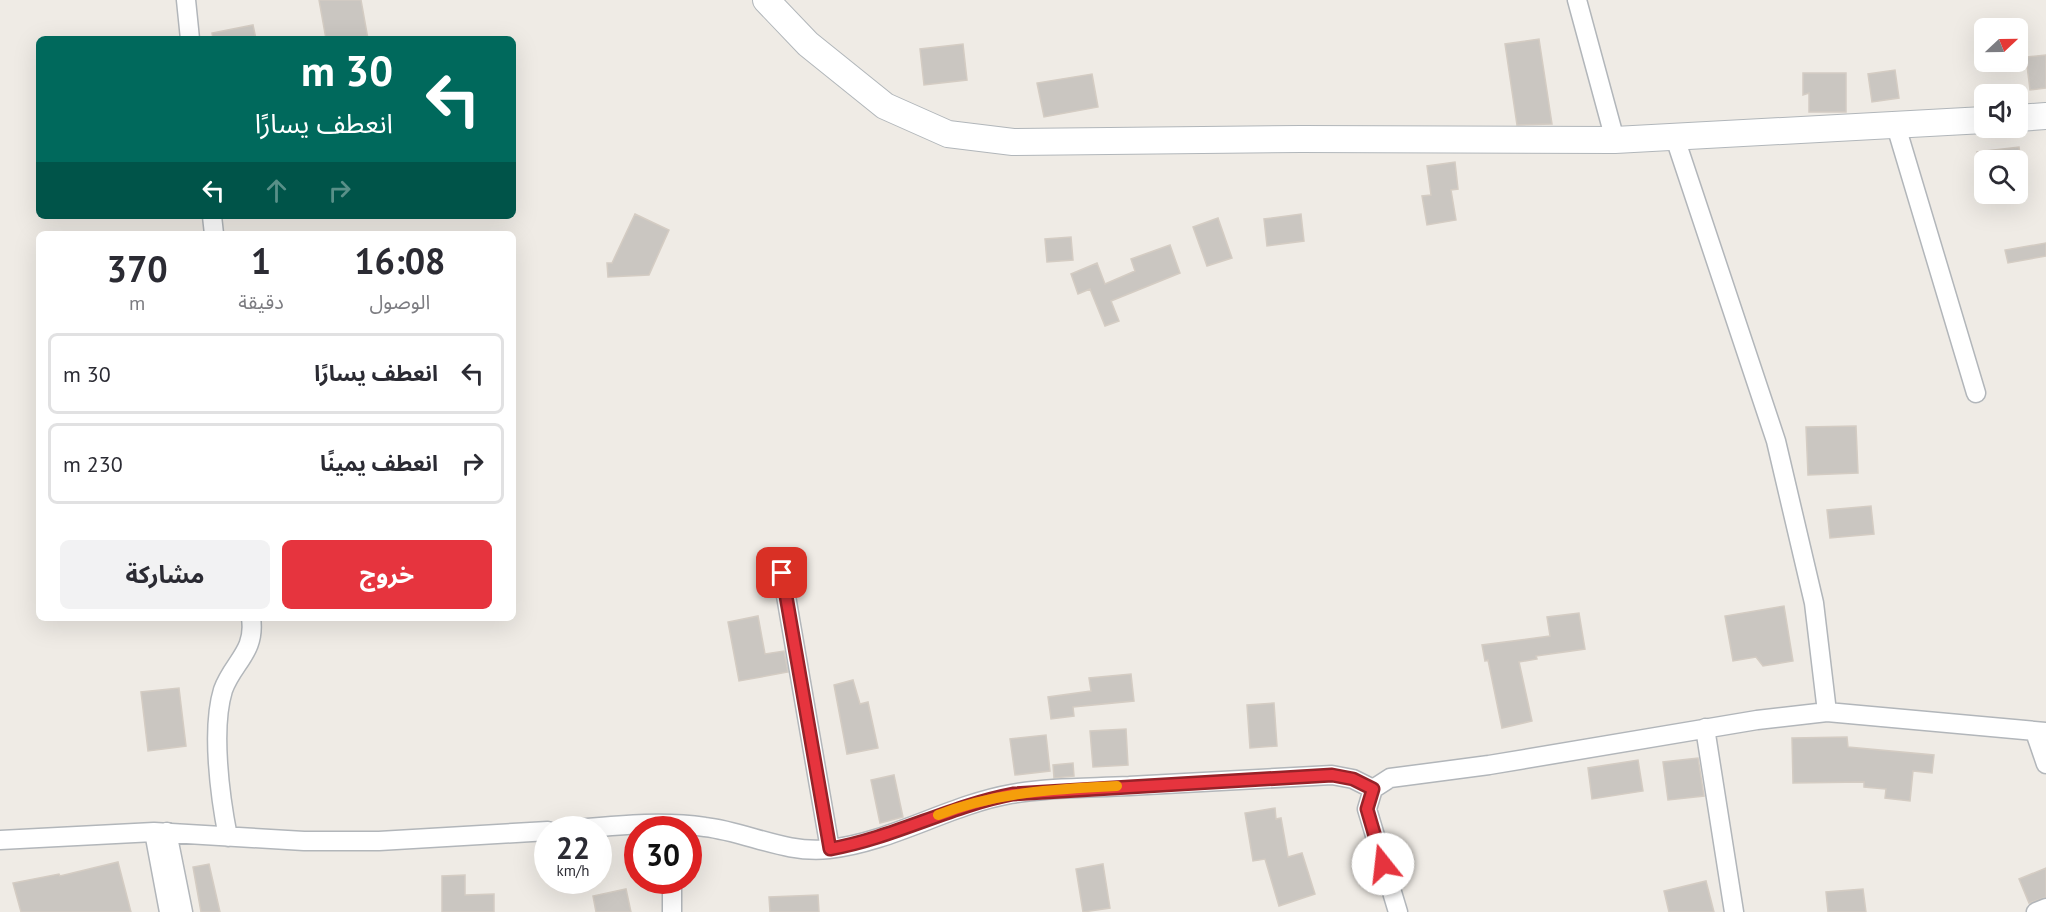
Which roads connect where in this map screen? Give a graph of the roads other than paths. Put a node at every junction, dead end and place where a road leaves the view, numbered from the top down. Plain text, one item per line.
1 (186, 0) edge
2 (766, 0) edge
3 (1577, 0) edge
4 (190, 36) edge
5 (2046, 116) edge
6 (2028, 117) edge
7 (1974, 121) edge
8 (1896, 126) junction
9 (1675, 138) junction
10 (1614, 140) junction
11 (1976, 393) dead end
12 (782, 573) dead end
13 (252, 621) edge
14 (1827, 712) junction
15 (1705, 728) junction
16 (2041, 732) edge
17 (2046, 764) edge
18 (1373, 789) junction
19 (702, 827) edge
20 (161, 832) junction
21 (534, 832) edge
22 (228, 837) junction
23 (0, 840) edge
24 (830, 849) junction
25 (672, 894) edge
26 (2046, 908) edge
27 (169, 912) edge
28 (183, 912) edge
29 (672, 912) edge
30 (1398, 912) edge
31 (1734, 912) edge
32 (2036, 912) edge

1 - 4 street
2 - 10 street
3 - 10 street
5 - 6 street
7 - 8 street
8 - 9 street
8 - 11 street
9 - 10 street
9 - 14 street
12 - 24 street
13 - 22 street
14 - 15 street
14 - 16 street
15 - 18 street
15 - 31 street
16 - 17 street
18 - 24 street
18 - 30 street
19 - 24 street
20 - 22 street
20 - 23 street
20 - 27 street
20 - 28 street
21 - 22 street
25 - 29 street
26 - 32 street

